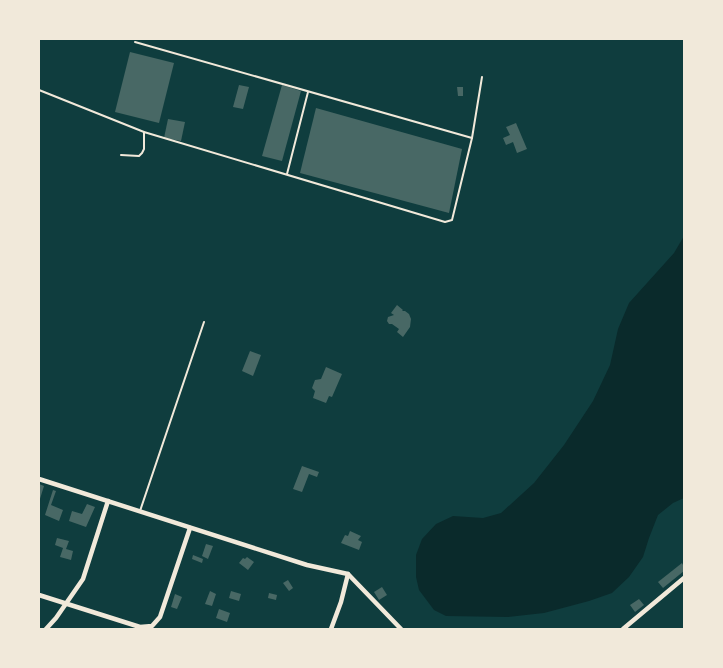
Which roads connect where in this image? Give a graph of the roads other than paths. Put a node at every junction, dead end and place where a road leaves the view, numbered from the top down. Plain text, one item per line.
1 (135, 42) dead end
2 (482, 77) dead end
3 (39, 90) edge
4 (308, 92) junction
5 (144, 132) junction
6 (472, 138) junction
7 (121, 155) dead end
8 (287, 175) junction
9 (204, 322) dead end
10 (39, 479) edge
11 (108, 501) junction
12 (140, 511) junction
13 (190, 528) junction
14 (348, 574) junction
15 (684, 578) edge
16 (39, 595) edge
17 (65, 604) junction
18 (152, 628) edge
19 (46, 629) edge
20 (331, 629) edge
21 (401, 629) edge
22 (623, 629) edge

1 - 4 lane
2 - 6 lane
3 - 5 lane
4 - 6 lane
4 - 8 lane
5 - 7 lane
5 - 8 lane
6 - 8 lane
9 - 12 lane
10 - 11 street
11 - 12 street
11 - 17 street
12 - 13 street
13 - 14 street
13 - 18 street
14 - 20 street
14 - 21 street
15 - 22 street
16 - 17 street
17 - 18 street
17 - 19 street

